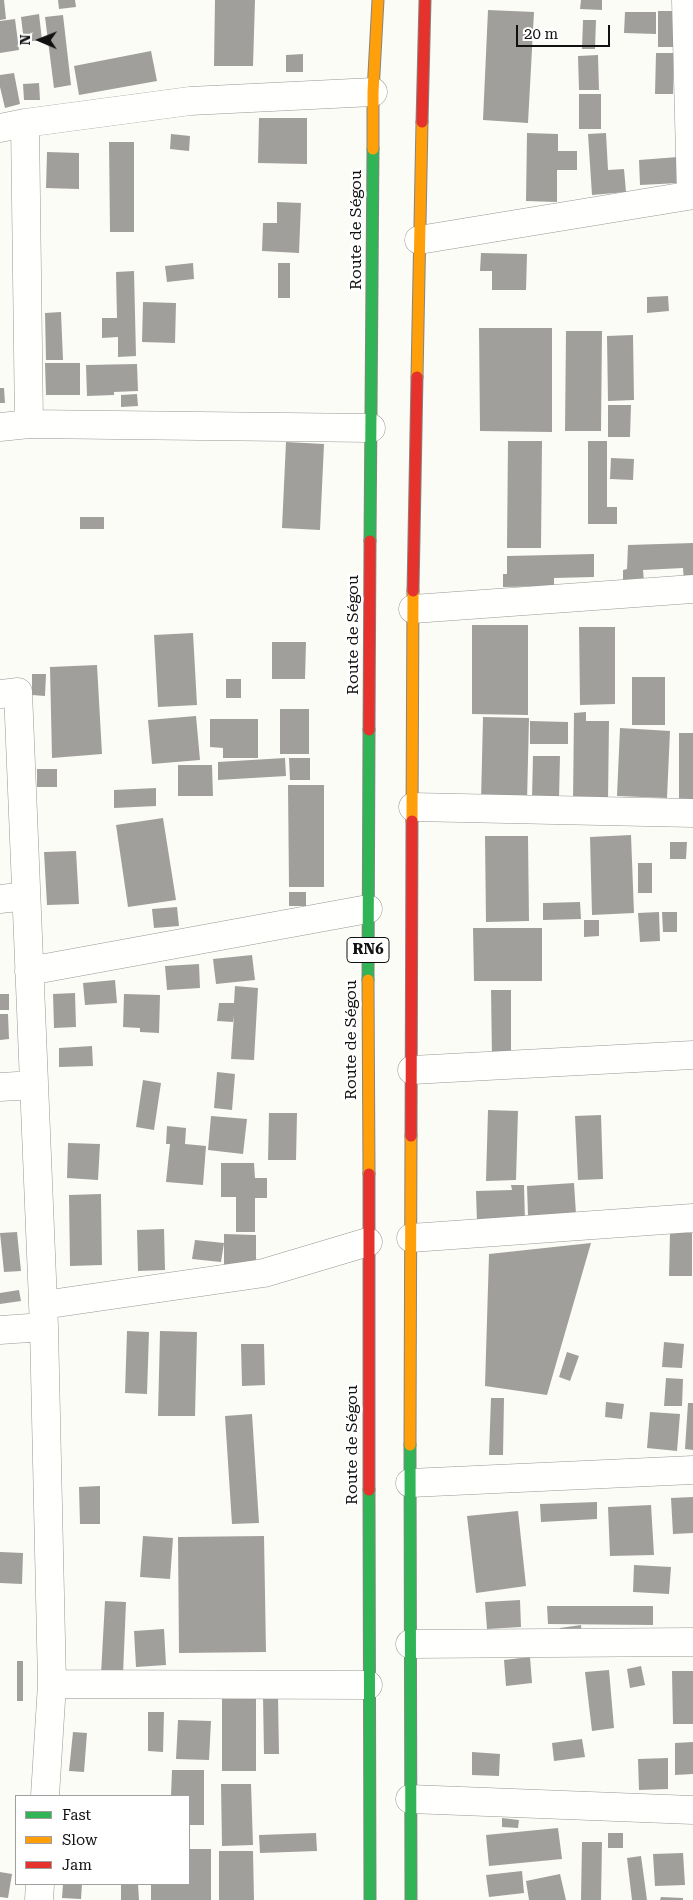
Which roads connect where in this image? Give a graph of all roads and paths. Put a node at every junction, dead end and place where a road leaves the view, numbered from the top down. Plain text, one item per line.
1 (378, 0) edge
2 (425, 0) edge
3 (686, 0) edge
4 (373, 92) junction
5 (12, 125) edge
6 (692, 195) edge
7 (419, 240) junction
8 (29, 424) junction
9 (0, 427) edge
10 (371, 428) junction
11 (693, 589) edge
12 (413, 609) junction
13 (0, 694) edge
14 (412, 807) junction
15 (693, 813) edge
16 (13, 898) edge
17 (368, 909) junction
18 (29, 971) junction
19 (693, 1055) edge
20 (412, 1070) junction
21 (34, 1085) junction
22 (0, 1088) edge
23 (693, 1218) edge
24 (411, 1238) junction
25 (368, 1242) junction
26 (43, 1316) junction
27 (0, 1330) edge
28 (693, 1470) edge
29 (410, 1483) junction
30 (693, 1642) edge
31 (410, 1644) junction
32 (52, 1684) junction
33 (368, 1685) junction
34 (46, 1795) edge
35 (410, 1799) junction
36 (693, 1810) edge
37 (40, 1885) edge
38 (39, 1900) edge
39 (370, 1900) edge
40 (411, 1900) edge

1 - 4 highway, Route de Ségou / RN6
2 - 7 highway, RN6
3 - 6 street
4 - 5 street
4 - 10 highway, Route de Ségou / RN6
5 - 8 street
6 - 7 street
7 - 12 highway, RN6
8 - 9 street
8 - 10 street
10 - 17 highway, Route de Ségou / RN6
11 - 12 street
12 - 14 highway, RN6
13 - 16 street
14 - 15 street
14 - 20 highway, RN6
16 - 18 street
17 - 18 street
17 - 25 highway, Route de Ségou / RN6
18 - 21 street
19 - 20 street
20 - 24 highway, RN6
21 - 22 street
21 - 26 street
23 - 24 street
24 - 29 highway, RN6
25 - 26 street
25 - 33 highway, Route de Ségou / RN6
26 - 27 street
26 - 32 street
28 - 29 street
29 - 31 highway, RN6
30 - 31 street
31 - 35 highway, RN6
32 - 33 street
32 - 34 street
33 - 39 highway, Route de Ségou / RN6
35 - 36 street
35 - 40 highway, RN6
37 - 38 street

